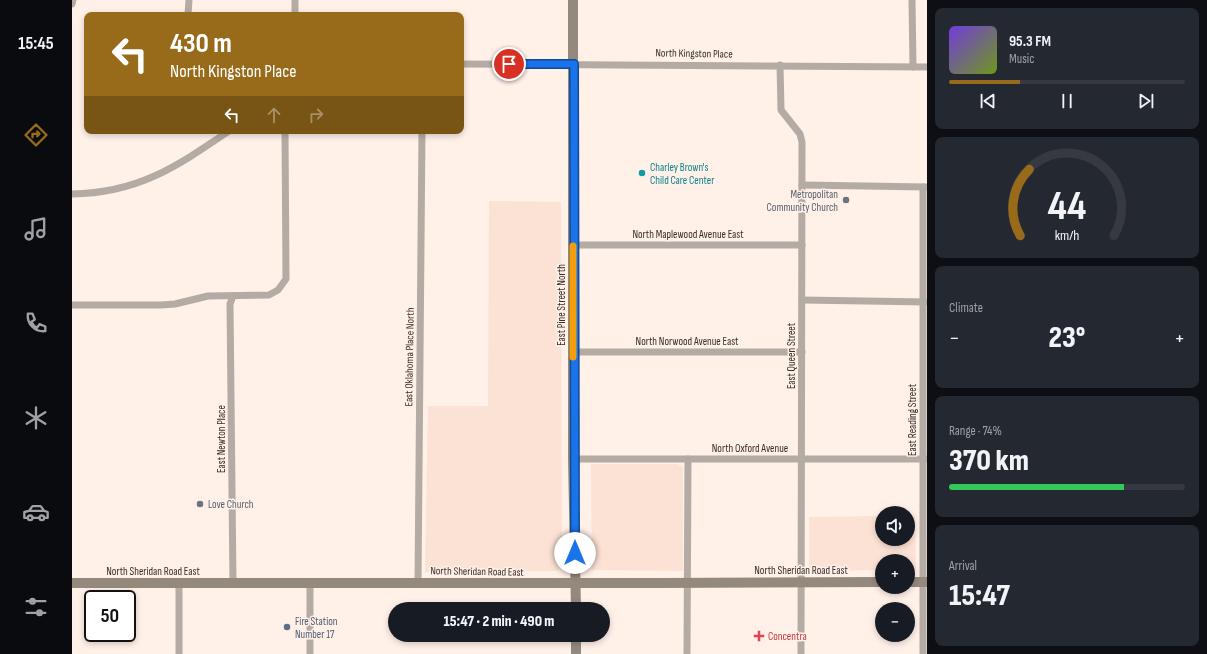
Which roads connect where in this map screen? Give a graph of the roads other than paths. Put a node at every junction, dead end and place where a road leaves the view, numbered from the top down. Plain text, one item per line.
1 (72, 0) edge
2 (188, 0) edge
3 (295, 0) edge
4 (573, 0) edge
5 (912, 0) edge
6 (72, 4) edge
7 (188, 12) edge
8 (295, 12) edge
9 (464, 64) edge
10 (574, 64) junction
11 (780, 65) junction
12 (913, 66) junction
13 (927, 67) edge
14 (222, 134) edge
15 (285, 134) edge
16 (422, 134) edge
17 (802, 185) junction
18 (925, 187) edge
19 (72, 194) edge
20 (573, 245) junction
21 (802, 245) junction
22 (233, 296) junction
23 (802, 300) junction
24 (925, 301) edge
25 (72, 305) edge
26 (573, 352) junction
27 (802, 352) junction
28 (573, 459) junction
29 (688, 459) junction
30 (802, 459) junction
31 (925, 459) edge
32 (233, 582) junction
33 (310, 582) junction
34 (418, 582) junction
35 (802, 582) junction
36 (875, 582) edge
37 (925, 582) edge
38 (72, 583) edge
39 (179, 583) junction
40 (575, 583) junction
41 (688, 583) junction
42 (576, 602) edge
43 (576, 642) edge
44 (178, 654) edge
45 (310, 654) edge
46 (576, 654) edge
47 (688, 654) edge
48 (801, 654) edge
49 (923, 654) edge

1 - 6 street
2 - 7 street
3 - 8 street
4 - 10 main road, East Pine Street North
5 - 12 street
9 - 10 street, North Kingston Place
10 - 11 street, North Kingston Place
10 - 20 main road, East Pine Street North
11 - 12 street, North Kingston Place
11 - 17 street, East Queen Street
12 - 13 street, North Kingston Place
14 - 19 street
15 - 22 street
16 - 34 street, East Oklahoma Place North
17 - 18 street
17 - 21 street, East Queen Street
18 - 24 street, East Reading Street
20 - 21 street, North Maplewood Avenue East
20 - 26 main road, East Pine Street North
21 - 23 street, East Queen Street
22 - 25 street
22 - 32 street, East Newton Place
23 - 24 street
23 - 27 street, East Queen Street
24 - 31 street, East Reading Street
26 - 27 street, North Norwood Avenue East
26 - 28 main road, East Pine Street North
27 - 30 street, East Queen Street
28 - 29 street, North Oxford Avenue
28 - 40 main road, East Pine Street North
29 - 30 street, North Oxford Avenue
29 - 41 street
30 - 31 street, North Oxford Avenue
30 - 35 street, East Queen Street
31 - 37 street, East Reading Street
32 - 33 main road, North Sheridan Road East
32 - 39 main road, North Sheridan Road East
33 - 34 main road, North Sheridan Road East
33 - 45 street
34 - 40 main road, North Sheridan Road East
35 - 36 main road, North Sheridan Road East
35 - 41 main road, North Sheridan Road East
35 - 48 street, East Queen Street
37 - 49 street, East Reading Street
38 - 39 main road, North Sheridan Road East
39 - 44 street
40 - 41 main road, North Sheridan Road East
40 - 42 main road, East Pine Street North
41 - 47 street
43 - 46 main road

